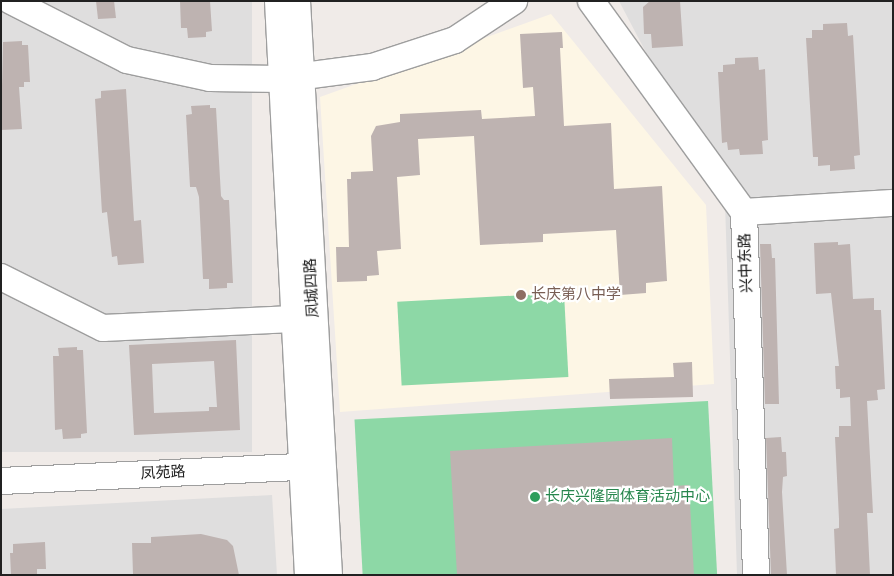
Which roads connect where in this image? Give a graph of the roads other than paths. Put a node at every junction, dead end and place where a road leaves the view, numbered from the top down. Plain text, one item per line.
1 (11, 1) edge
2 (278, 1) edge
3 (297, 1) edge
4 (514, 1) edge
5 (591, 1) edge
6 (291, 78) junction
7 (893, 203) edge
8 (744, 212) junction
9 (1, 277) edge
10 (293, 319) junction
11 (314, 466) junction
12 (1, 481) edge
13 (308, 575) edge
14 (328, 575) edge
15 (756, 575) edge

1 - 6 street
2 - 6 street, 凤城四路
3 - 6 street, 凤城四路
4 - 6 street
5 - 8 street, 兴中东路
6 - 10 street, 凤城四路
6 - 11 street, 凤城四路
7 - 8 street
8 - 15 street, 兴中东路
9 - 10 street
10 - 11 street, 凤城四路
11 - 12 street, 凤苑路
11 - 13 street, 凤城四路
11 - 14 street, 凤城四路

